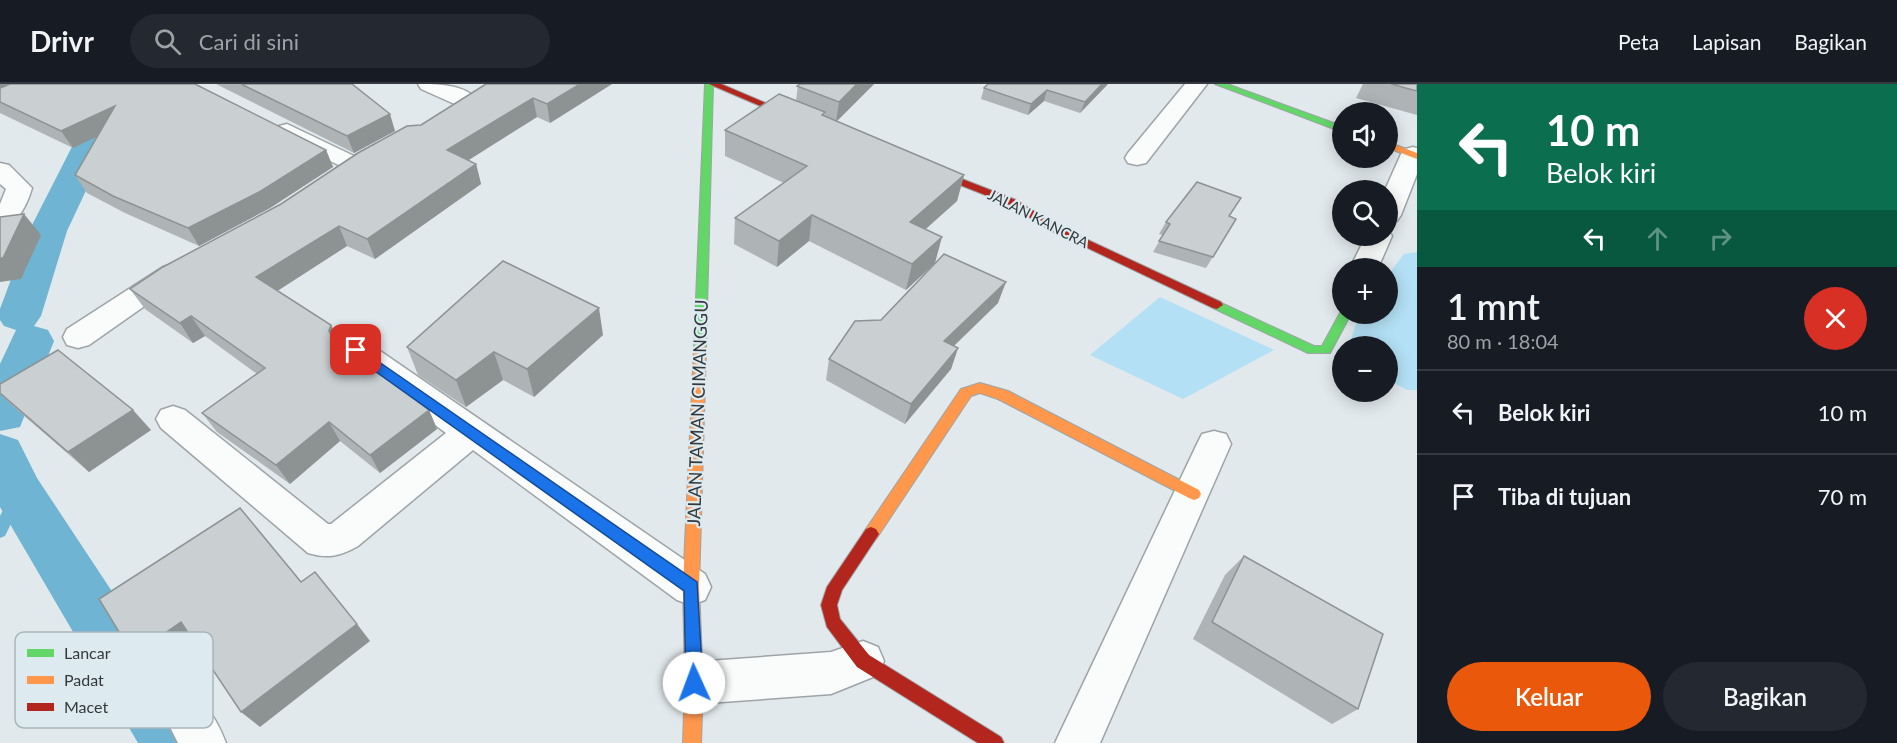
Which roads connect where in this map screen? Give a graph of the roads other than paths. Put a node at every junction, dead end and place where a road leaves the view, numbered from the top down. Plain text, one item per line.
1 (429, 84) edge
2 (711, 84) edge
3 (1196, 84) edge
4 (1219, 84) edge
5 (487, 90) edge
6 (467, 101) junction
7 (447, 113) edge
8 (265, 120) edge
9 (1332, 125) edge
10 (821, 128) edge
11 (406, 136) edge
12 (1398, 149) edge
13 (1415, 155) edge
14 (1137, 158) dead end
15 (906, 160) edge
16 (355, 166) junction
17 (0, 170) edge
18 (330, 183) edge
19 (1398, 193) edge
20 (0, 221) edge
21 (196, 261) edge
22 (1340, 324) edge
23 (78, 337) dead end
24 (356, 350) dead end
25 (173, 419) dead end
26 (470, 433) junction
27 (1214, 444) dead end
28 (1194, 494) junction
29 (692, 587) junction
30 (863, 661) junction
31 (694, 683) junction
32 (692, 743) edge
33 (995, 743) edge
34 (1077, 743) edge

1 - 6 street
2 - 10 street
2 - 29 street, JALAN TAMAN CIMANGGU
3 - 14 street
4 - 9 street
5 - 6 street
6 - 7 street
8 - 16 street
11 - 16 street
12 - 13 street
13 - 19 street
15 - 22 street, JALAN KANCRA
16 - 18 street
17 - 20 street
21 - 23 street
24 - 26 street
25 - 26 street
26 - 29 street
27 - 28 street
28 - 30 street
28 - 34 street
29 - 31 street, JALAN TAMAN CIMANGGU
30 - 31 street
30 - 33 street
31 - 32 street, JALAN TAMAN CIMANGGU

